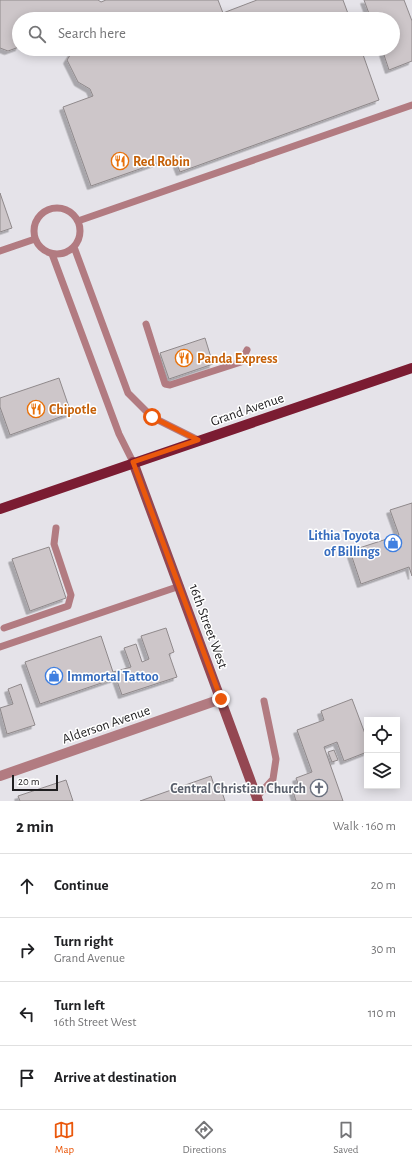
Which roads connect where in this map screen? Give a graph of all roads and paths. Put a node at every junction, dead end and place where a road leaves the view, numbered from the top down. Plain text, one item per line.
1 (412, 105) edge
2 (78, 221) junction
3 (35, 239) junction
4 (74, 247) junction
5 (0, 251) edge
6 (52, 254) junction
7 (146, 324) dead end
8 (247, 350) dead end
9 (412, 368) edge
10 (198, 440) junction
11 (133, 462) junction
12 (0, 509) edge
13 (56, 528) dead end
14 (180, 586) junction
15 (4, 628) dead end
16 (0, 647) edge
17 (221, 699) junction
18 (264, 701) dead end
19 (0, 776) edge
20 (257, 799) edge

1 - 2 lane
2 - 3 lane
2 - 4 lane
3 - 5 lane
3 - 6 lane
4 - 6 lane
4 - 10 lane
6 - 11 lane
7 - 8 lane
9 - 10 main road, Grand Avenue
10 - 11 main road, Grand Avenue
11 - 12 main road, Grand Avenue
11 - 14 street, 16th Street West
13 - 15 lane
14 - 16 lane
14 - 17 street, 16th Street West
17 - 19 street, Alderson Avenue
17 - 20 street, 16th Street West
18 - 20 lane

